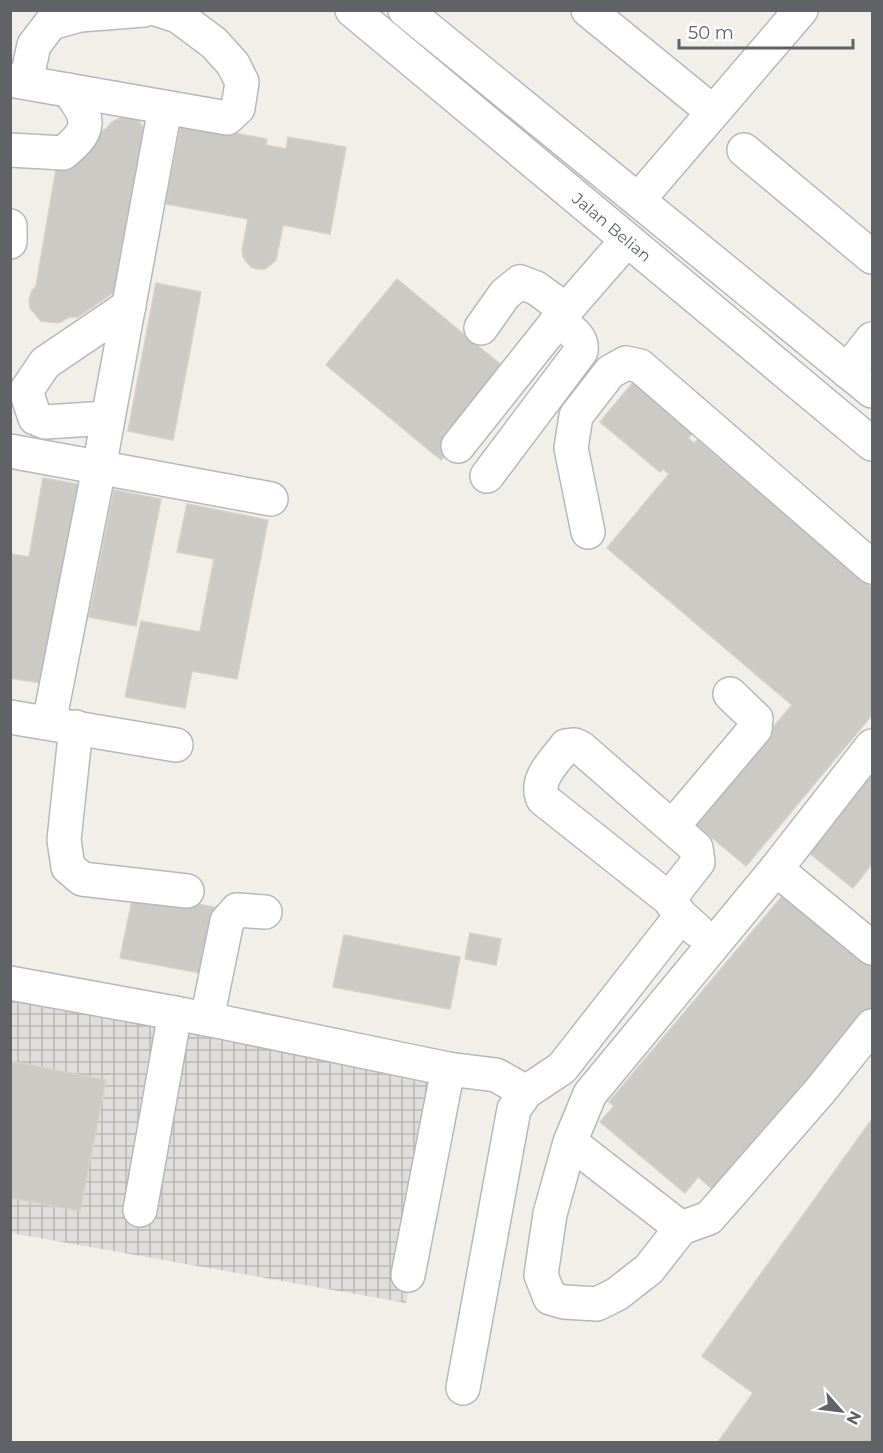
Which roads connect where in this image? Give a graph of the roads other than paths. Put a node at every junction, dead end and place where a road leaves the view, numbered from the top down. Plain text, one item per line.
1 (144, 10) edge
2 (159, 10) edge
3 (352, 10) edge
4 (405, 10) edge
5 (588, 10) edge
6 (801, 10) edge
7 (18, 81) edge
8 (68, 90) junction
9 (165, 108) junction
10 (714, 112) junction
11 (10, 150) edge
12 (744, 150) dead end
13 (638, 200) junction
14 (10, 226) edge
15 (627, 240) junction
16 (10, 242) edge
17 (873, 257) edge
18 (129, 306) junction
19 (562, 315) junction
20 (481, 328) dead end
21 (873, 339) edge
22 (847, 371) junction
23 (873, 391) edge
24 (108, 418) junction
25 (873, 444) edge
26 (458, 446) dead end
27 (10, 452) edge
28 (99, 468) junction
29 (487, 476) dead end
30 (271, 499) dead end
31 (588, 532) dead end
32 (873, 567) edge
33 (730, 694) dead end
34 (10, 717) edge
35 (62, 725) junction
36 (176, 745) dead end
37 (873, 746) edge
38 (672, 827) junction
39 (777, 869) junction
40 (187, 891) dead end
41 (675, 908) junction
42 (265, 912) dead end
43 (714, 944) junction
44 (873, 948) edge
45 (10, 983) edge
46 (175, 1013) junction
47 (207, 1019) junction
48 (873, 1026) edge
49 (448, 1069) junction
50 (526, 1092) junction
51 (570, 1142) junction
52 (140, 1210) dead end
53 (681, 1228) junction
54 (408, 1275) dead end
55 (463, 1388) dead end

1 - 7 street
2 - 9 street
3 - 15 street, Jalan Belian
4 - 13 street
5 - 10 street
6 - 10 street
7 - 8 street
8 - 9 street
8 - 11 street
9 - 18 street
10 - 13 street
12 - 17 street
13 - 22 street
14 - 16 street
15 - 19 street
15 - 25 street, Jalan Belian
18 - 24 street
18 - 24 street
19 - 20 street
19 - 26 street
19 - 29 street
21 - 22 street
22 - 23 street
24 - 28 street
27 - 28 street
28 - 30 street
28 - 35 street
31 - 32 street
33 - 38 street
34 - 35 street
35 - 36 street
35 - 40 street
37 - 39 street
38 - 41 street
38 - 41 street
39 - 43 street
39 - 44 street
41 - 43 street
41 - 50 street
42 - 47 street
43 - 51 street
45 - 46 street
46 - 47 street
46 - 52 street
47 - 49 street
48 - 53 street
49 - 50 street
49 - 54 street
50 - 55 street
51 - 53 street
51 - 53 street

